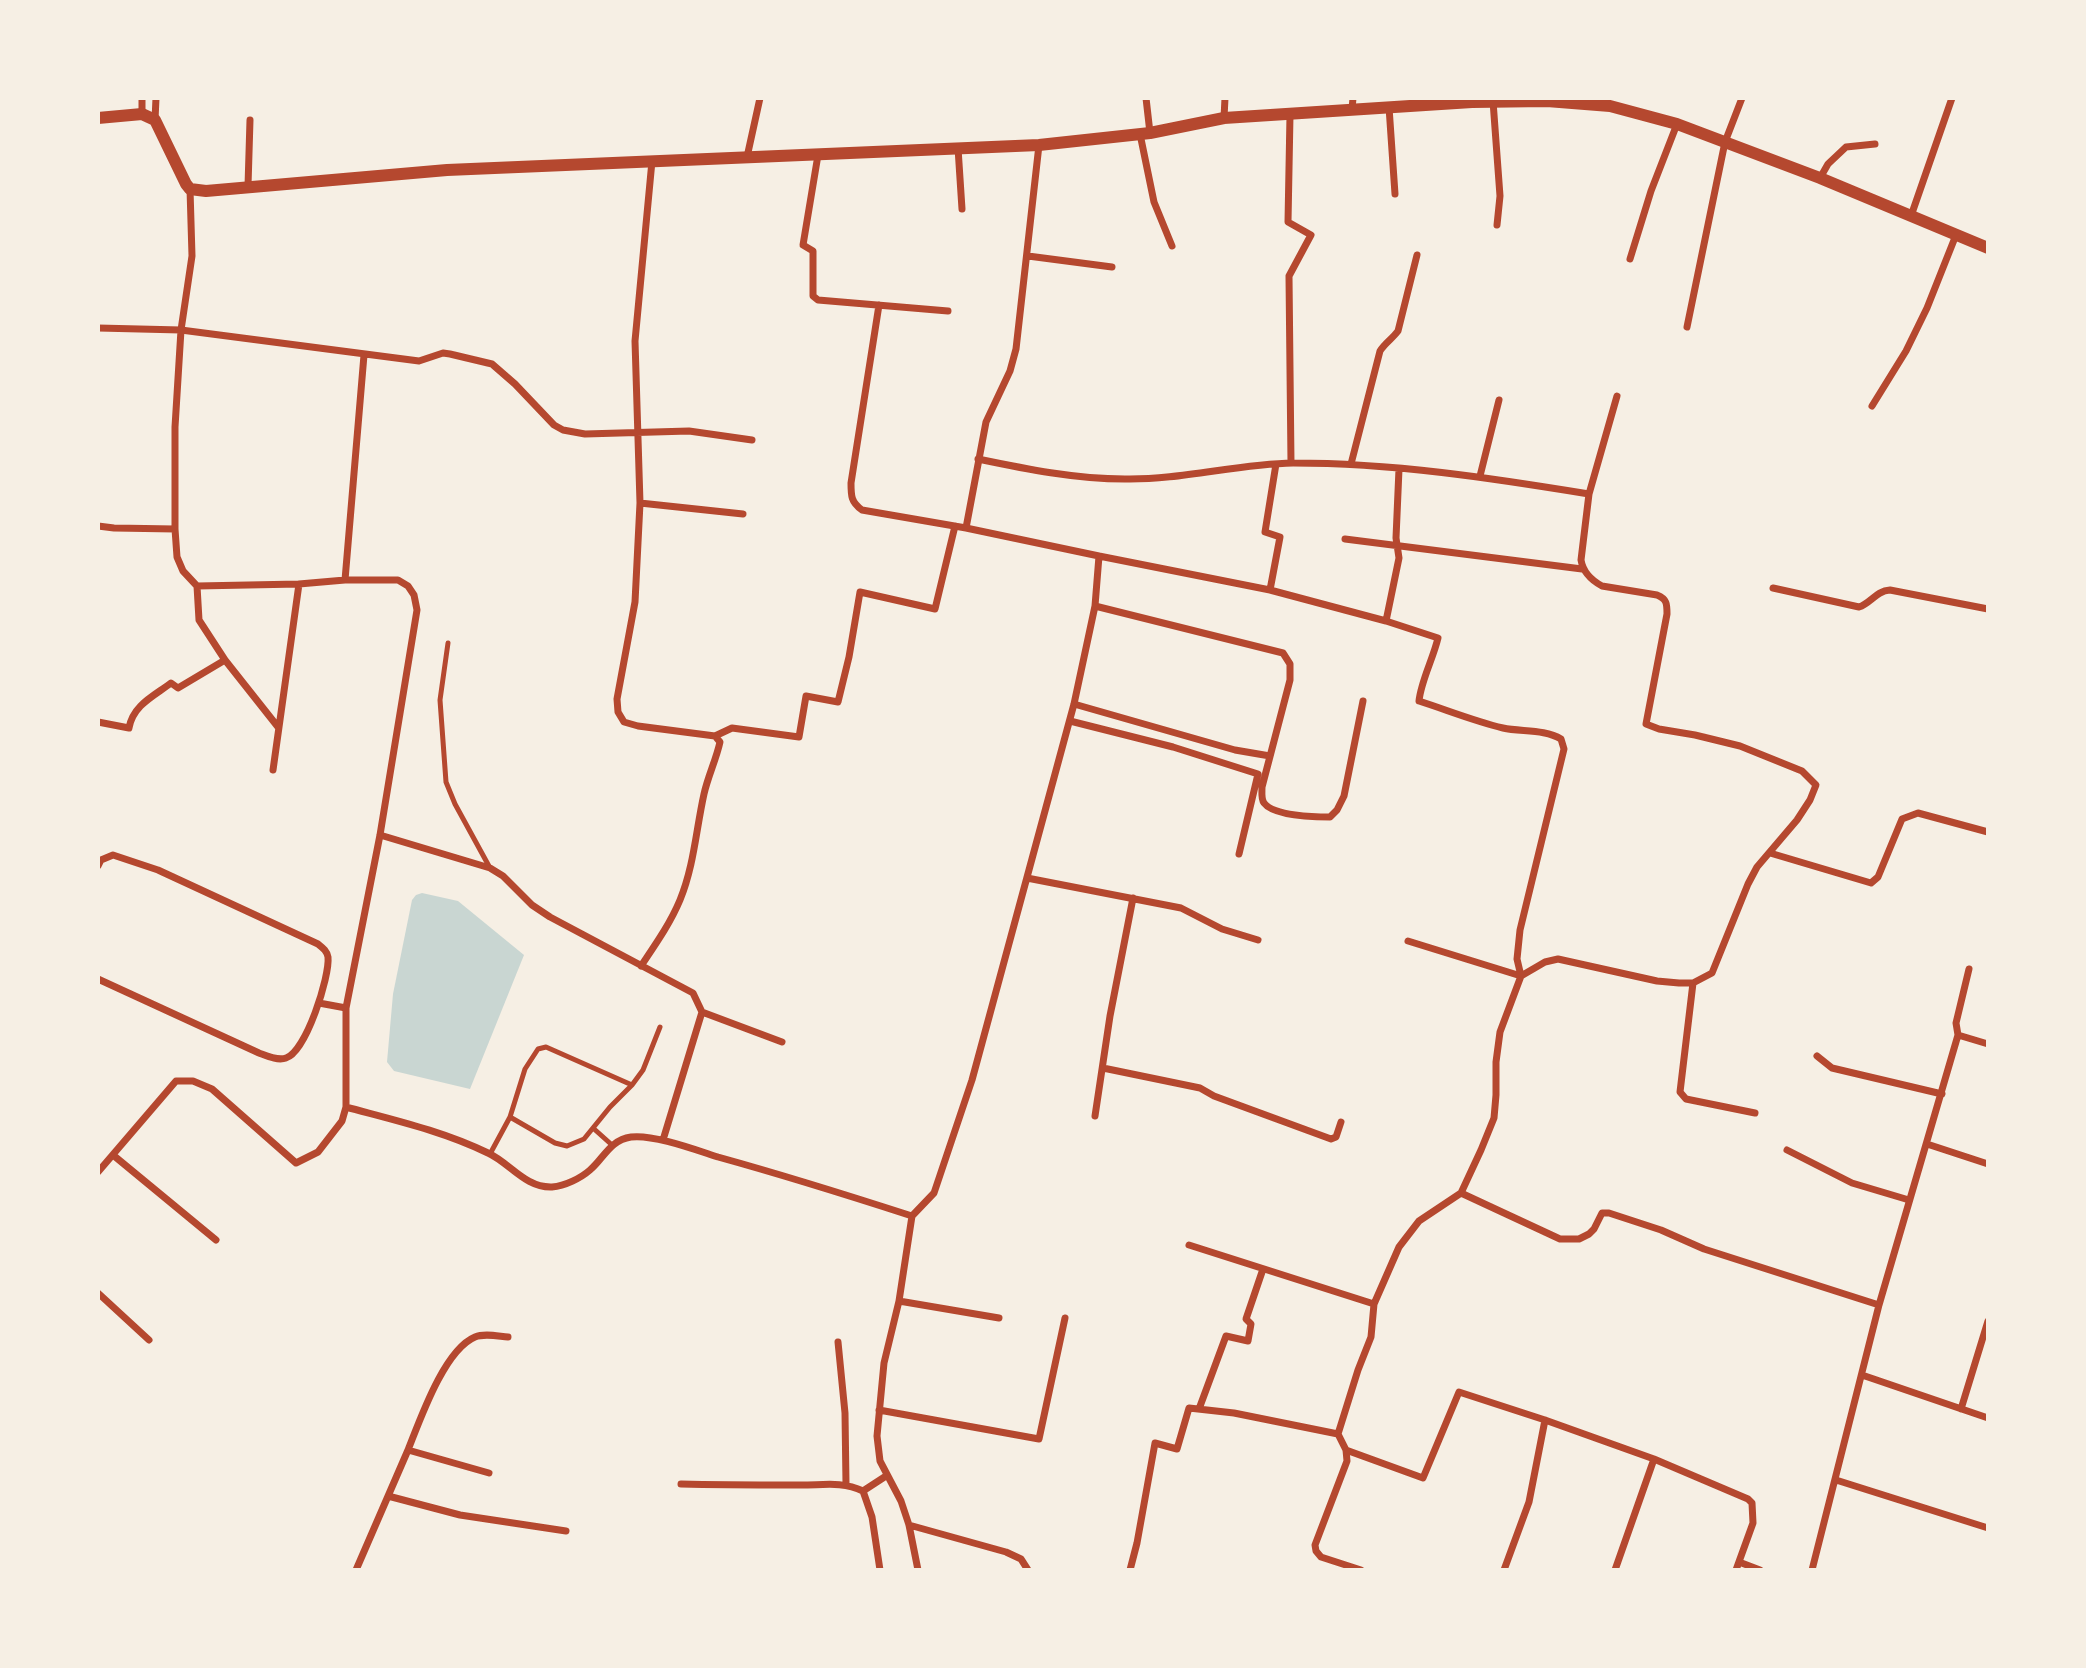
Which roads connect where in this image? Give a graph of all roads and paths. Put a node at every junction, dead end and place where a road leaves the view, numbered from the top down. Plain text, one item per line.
1 (142, 98) edge
2 (156, 98) edge
3 (760, 98) edge
4 (1146, 98) edge
5 (1224, 98) edge
6 (1742, 98) edge
7 (1952, 98) edge
8 (1493, 102) junction
9 (1353, 104) edge
10 (1389, 107) junction
11 (142, 114) junction
12 (1290, 114) junction
13 (98, 118) edge
14 (1224, 118) junction
15 (155, 120) junction
16 (250, 120) dead end
17 (1677, 124) junction
18 (1145, 133) junction
19 (1725, 142) junction
20 (1875, 144) dead end
21 (1039, 145) junction
22 (958, 148) junction
23 (818, 155) junction
24 (747, 157) junction
25 (652, 160) junction
26 (1820, 178) junction
27 (248, 186) junction
28 (190, 189) junction
29 (1395, 194) dead end
30 (962, 209) dead end
31 (1911, 217) junction
32 (1497, 225) dead end
33 (1956, 235) junction
34 (1172, 246) dead end
35 (1988, 248) edge
36 (1417, 255) dead end
37 (1028, 256) junction
38 (1630, 259) dead end
39 (1112, 267) dead end
40 (878, 305) junction
41 (948, 311) dead end
42 (1687, 327) dead end
43 (98, 328) edge
44 (181, 330) junction
45 (365, 355) junction
46 (1617, 396) dead end
47 (1499, 400) dead end
48 (1872, 406) dead end
49 (637, 431) junction
50 (752, 440) dead end
51 (978, 459) junction
52 (1291, 463) junction
53 (1276, 464) junction
54 (1351, 464) junction
55 (1399, 469) junction
56 (1480, 476) junction
57 (1589, 494) junction
58 (640, 503) junction
59 (743, 514) dead end
60 (98, 526) edge
61 (955, 526) junction
62 (175, 528) junction
63 (966, 528) junction
64 (1345, 539) dead end
65 (1397, 545) junction
66 (1099, 556) junction
67 (1582, 569) junction
68 (345, 580) junction
69 (299, 584) junction
70 (197, 586) junction
71 (1773, 588) dead end
72 (1270, 590) junction
73 (1095, 606) junction
74 (1988, 609) edge
75 (1386, 621) junction
76 (448, 643) dead end
77 (225, 660) junction
78 (1363, 701) dead end
79 (1074, 704) junction
80 (1070, 721) junction
81 (98, 722) edge
82 (278, 727) junction
83 (715, 736) junction
84 (1270, 756) junction
85 (273, 770) dead end
86 (1988, 832) edge
87 (380, 835) junction
88 (1770, 853) junction
89 (1239, 854) dead end
90 (98, 866) edge
91 (490, 868) junction
92 (1027, 878) junction
93 (1133, 898) junction
94 (1258, 940) dead end
95 (1408, 942) dead end
96 (641, 966) junction
97 (1969, 969) dead end
98 (1521, 976) junction
99 (98, 979) edge
100 (1693, 982) junction
101 (318, 1003) junction
102 (346, 1009) junction
103 (702, 1012) junction
104 (660, 1027) dead end
105 (1958, 1035) junction
106 (782, 1042) dead end
107 (1988, 1044) edge
108 (1818, 1056) dead end
109 (1103, 1068) junction
110 (632, 1084) junction
111 (1942, 1094) junction
112 (346, 1107) junction
113 (1755, 1113) dead end
114 (510, 1116) junction
115 (1095, 1116) dead end
116 (1341, 1122) dead end
117 (593, 1128) junction
118 (663, 1140) junction
119 (1927, 1144) junction
120 (612, 1145) junction
121 (1787, 1150) dead end
122 (490, 1154) junction
123 (113, 1155) junction
124 (1988, 1164) edge
125 (98, 1172) edge
126 (1461, 1193) junction
127 (1909, 1200) junction
128 (912, 1216) junction
129 (216, 1240) dead end
130 (1189, 1245) dead end
131 (1263, 1269) junction
132 (98, 1293) edge
133 (899, 1301) junction
134 (1374, 1304) junction
135 (1879, 1306) junction
136 (999, 1318) dead end
137 (1065, 1318) dead end
138 (1988, 1321) edge
139 (508, 1337) dead end
140 (149, 1340) dead end
141 (838, 1342) dead end
142 (1862, 1375) junction
143 (1199, 1409) junction
144 (1961, 1409) junction
145 (879, 1410) junction
146 (1988, 1418) edge
147 (1545, 1420) junction
148 (1338, 1434) junction
149 (408, 1450) junction
150 (1346, 1450) junction
151 (1654, 1459) junction
152 (489, 1473) dead end
153 (886, 1476) junction
154 (1836, 1480) junction
155 (681, 1484) dead end
156 (846, 1484) junction
157 (865, 1490) junction
158 (388, 1496) junction
159 (909, 1525) junction
160 (1988, 1528) edge
161 (566, 1531) dead end
162 (1737, 1566) edge
163 (356, 1570) edge
164 (880, 1570) edge
165 (918, 1570) edge
166 (1028, 1570) edge
167 (1130, 1570) edge
168 (1361, 1570) edge
169 (1504, 1570) edge
170 (1615, 1570) edge
171 (1760, 1570) edge
172 (1812, 1570) edge

1 - 11 street
2 - 15 street
3 - 24 street
4 - 18 street
5 - 14 street
6 - 19 street
7 - 31 street
8 - 10 street
8 - 17 street
8 - 32 street
9 - 10 street
9 - 12 street
10 - 29 street
11 - 13 street
11 - 15 street
12 - 14 street
12 - 52 street
14 - 18 street
15 - 28 street
16 - 27 street
17 - 19 street
17 - 38 street
18 - 21 street
18 - 34 street
19 - 26 street
19 - 42 street
20 - 26 street
21 - 22 street
21 - 37 street
22 - 23 street
22 - 30 street
23 - 24 street
23 - 40 street
24 - 25 street
25 - 27 street
25 - 49 street
26 - 31 street
27 - 28 street
28 - 44 street
31 - 33 street
33 - 35 street
33 - 48 street
36 - 54 street
37 - 39 street
37 - 51 street
40 - 41 street
40 - 61 street
43 - 44 street
44 - 45 street
44 - 62 street
45 - 49 street
45 - 68 street
46 - 57 street
47 - 56 street
49 - 50 street
49 - 58 street
51 - 53 street
51 - 63 street
52 - 53 street
52 - 54 street
53 - 72 street
54 - 55 street
55 - 56 street
55 - 65 street
56 - 57 street
57 - 67 street
58 - 59 street
58 - 83 street
60 - 62 street
61 - 63 street
61 - 83 street
62 - 70 street
63 - 66 street
64 - 65 street
65 - 67 street
65 - 75 street
66 - 72 street
66 - 73 street
67 - 88 street
68 - 69 street
68 - 87 street
69 - 70 street
69 - 82 street
70 - 77 street
71 - 74 street
72 - 75 street
73 - 79 street
73 - 84 street
75 - 98 street
76 - 91 lane
77 - 81 street
77 - 82 street
78 - 84 street
79 - 80 street
79 - 84 street
80 - 89 street
80 - 92 street
82 - 85 street
83 - 96 street
86 - 88 street
87 - 91 street
87 - 102 street
88 - 100 street
90 - 101 street
91 - 96 street
92 - 93 street
92 - 128 street
93 - 94 street
93 - 109 street
95 - 98 street
96 - 103 street
97 - 105 street
98 - 100 street
98 - 126 street
99 - 101 street
100 - 113 street
101 - 102 street
102 - 112 street
103 - 106 street
103 - 118 street
104 - 110 lane
105 - 107 street
105 - 111 street
108 - 111 street
109 - 115 street
109 - 116 street
110 - 114 lane
110 - 117 lane
111 - 119 street
112 - 122 street
112 - 123 street
114 - 117 lane
114 - 122 lane
117 - 120 lane
118 - 120 street
118 - 128 street
119 - 124 street
119 - 127 street
120 - 122 street
121 - 127 street
123 - 125 street
123 - 129 street
126 - 134 street
126 - 135 street
127 - 135 street
128 - 133 street
130 - 131 street
131 - 134 street
131 - 143 street
132 - 140 street
133 - 136 street
133 - 145 street
134 - 148 street
135 - 142 street
137 - 145 street
138 - 144 street
139 - 149 street
141 - 156 street
142 - 144 street
142 - 154 street
143 - 148 street
143 - 167 street
144 - 146 street
145 - 153 street
147 - 150 street
147 - 151 street
147 - 169 street
148 - 150 street
149 - 152 street
149 - 158 street
150 - 168 street
151 - 162 street
151 - 170 street
153 - 157 street
153 - 159 street
154 - 160 street
154 - 172 street
155 - 156 street
156 - 157 street
157 - 164 street
158 - 161 street
158 - 163 street
159 - 165 street
159 - 166 street
162 - 171 street

